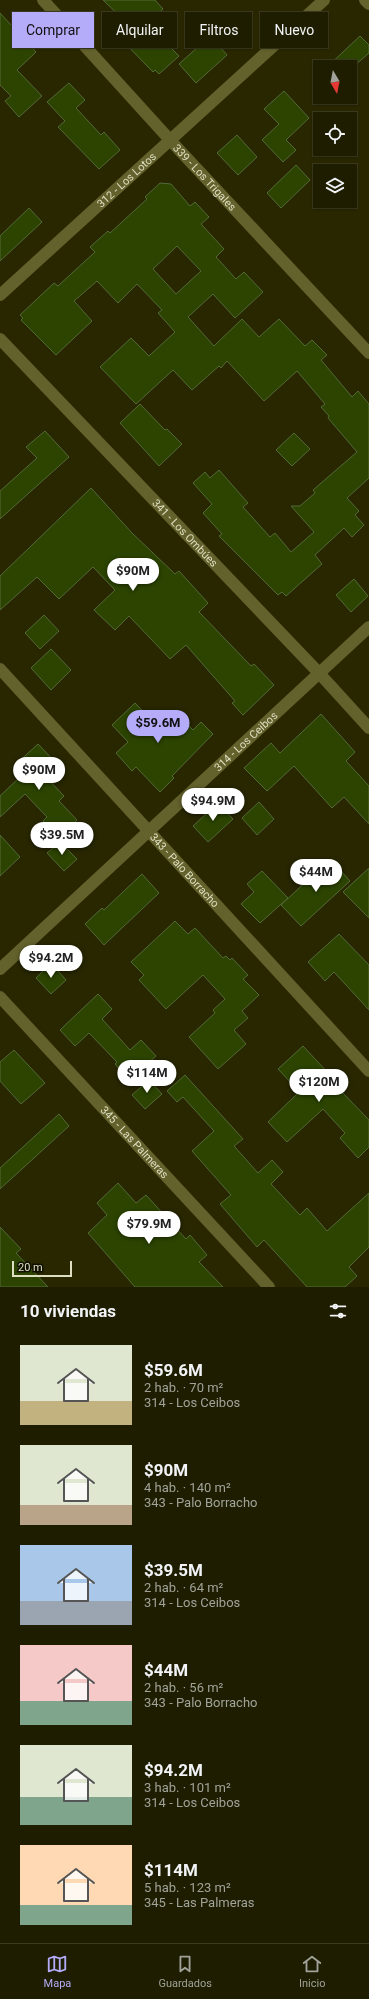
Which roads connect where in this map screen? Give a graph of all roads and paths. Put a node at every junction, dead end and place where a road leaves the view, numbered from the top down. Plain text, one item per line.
1 (43, 0) edge
2 (324, 0) edge
3 (366, 0) edge
4 (369, 4) edge
5 (170, 140) junction
6 (0, 295) edge
7 (0, 339) edge
8 (369, 353) edge
9 (369, 627) edge
10 (0, 669) edge
11 (319, 673) junction
12 (369, 728) edge
13 (149, 830) junction
14 (0, 969) edge
15 (0, 997) edge
16 (369, 1072) edge
17 (269, 1287) edge

1 - 5 street, 339 - Los Trigales
2 - 5 street, 312 - Los Lotos
3 - 4 street
5 - 6 street, 312 - Los Lotos
5 - 8 street, 339 - Los Trigales
7 - 11 street, 341 - Los Ombúes
9 - 11 street, 314 - Los Ceibos
10 - 13 street, 343 - Palo Borracho
11 - 12 street, 341 - Los Ombúes
11 - 13 street, 314 - Los Ceibos
13 - 14 street, 314 - Los Ceibos
13 - 16 street, 343 - Palo Borracho
15 - 17 street, 345 - Las Palmeras

